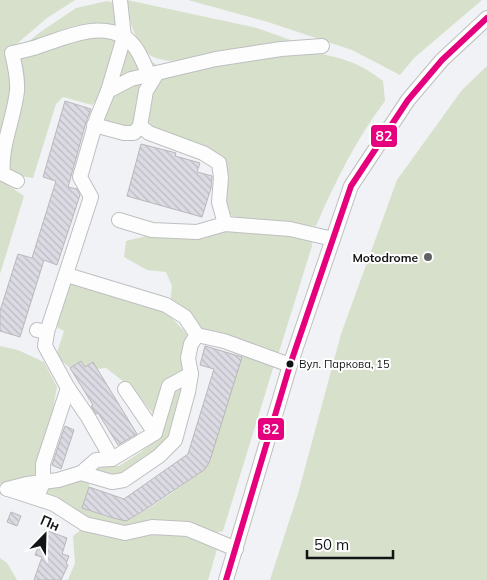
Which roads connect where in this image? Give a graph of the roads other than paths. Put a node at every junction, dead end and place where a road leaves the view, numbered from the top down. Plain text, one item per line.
1 (120, 0) edge
2 (487, 18) edge
3 (124, 37) junction
4 (322, 46) dead end
5 (153, 74) junction
6 (108, 91) junction
7 (94, 126) junction
8 (140, 126) junction
9 (17, 181) dead end
10 (119, 220) dead end
11 (226, 224) junction
12 (333, 239) junction
13 (67, 275) junction
14 (196, 335) junction
15 (290, 365) junction
16 (191, 374) junction
17 (68, 388) junction
18 (125, 389) dead end
19 (155, 433) junction
20 (112, 459) junction
21 (81, 473) junction
22 (43, 482) junction
23 (43, 501) junction
24 (236, 549) junction
25 (226, 580) edge

1 - 3 street
2 - 12 street
3 - 5 street
3 - 6 street
3 - 9 street
4 - 5 street
5 - 6 street
5 - 8 street
6 - 7 street
7 - 8 street
7 - 13 street
8 - 11 street
10 - 11 street
11 - 12 street
12 - 15 street
13 - 14 street
13 - 17 street
14 - 15 street
14 - 16 street
15 - 24 street
16 - 19 street
16 - 21 street
17 - 20 street
17 - 22 street
18 - 19 street
19 - 20 street
20 - 21 street
21 - 22 street
22 - 23 street
22 - 23 street
23 - 24 street
24 - 25 street

